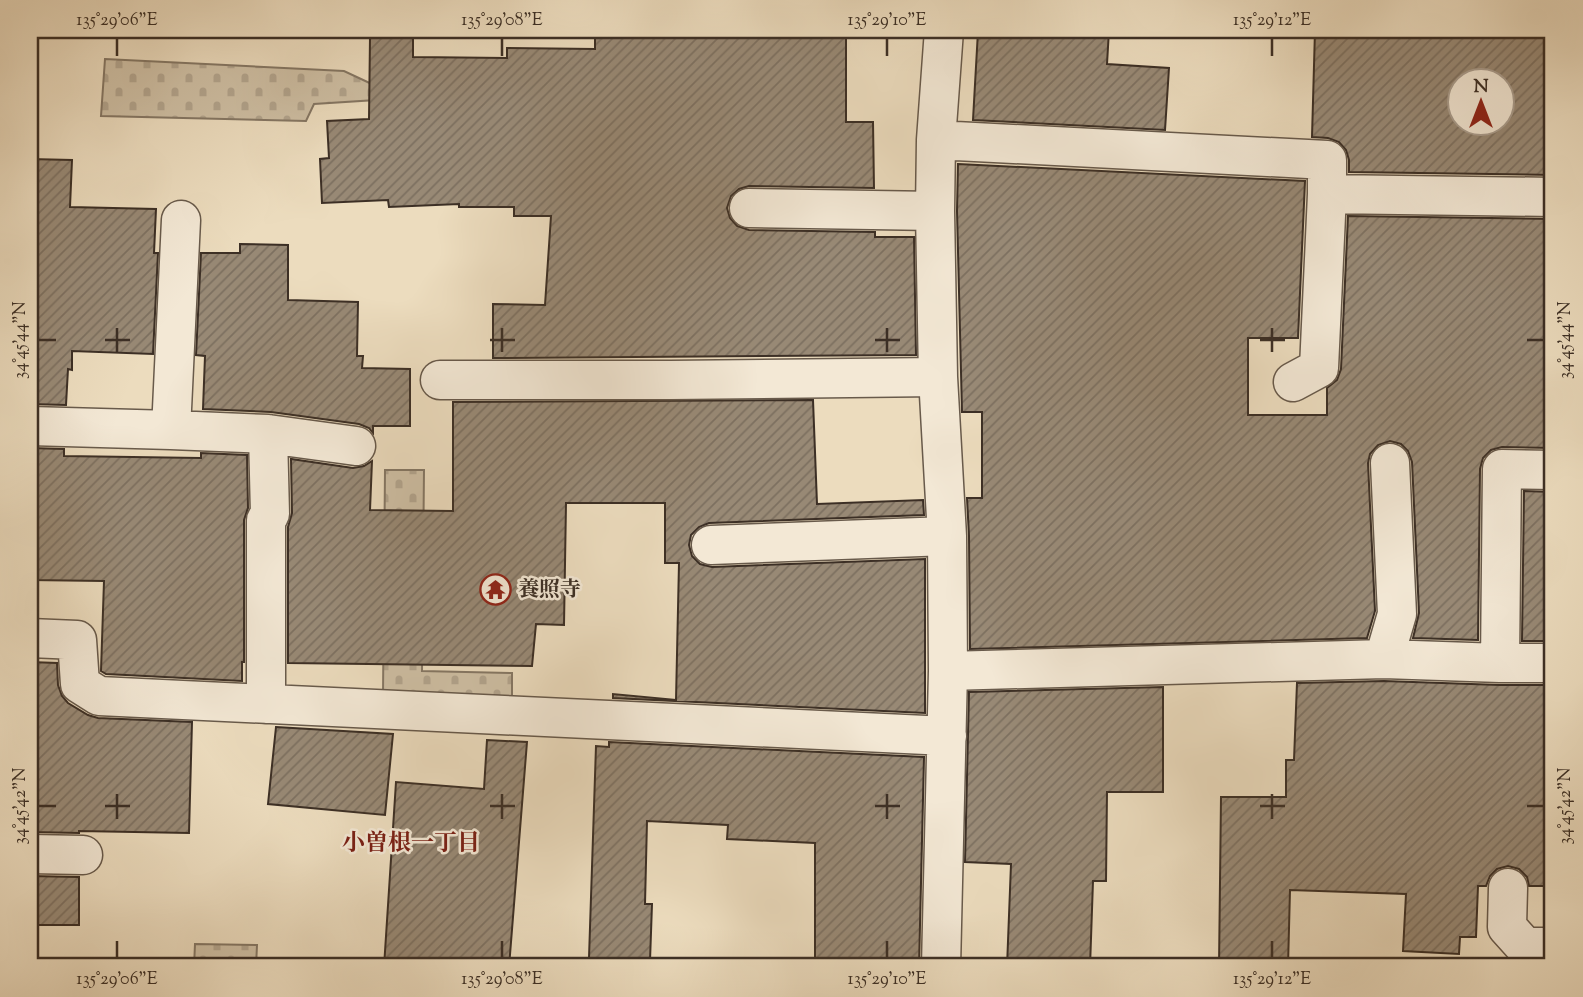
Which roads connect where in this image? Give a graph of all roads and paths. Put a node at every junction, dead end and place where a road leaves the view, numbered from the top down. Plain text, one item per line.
1 (944, 30) edge
2 (936, 140) junction
3 (1327, 194) junction
4 (1553, 197) edge
5 (749, 208) dead end
6 (935, 211) junction
7 (181, 220) dead end
8 (938, 377) junction
9 (440, 380) dead end
10 (1293, 382) dead end
11 (30, 426) edge
12 (171, 430) junction
13 (268, 434) junction
14 (356, 446) dead end
15 (1390, 463) dead end
16 (1553, 470) edge
17 (947, 536) junction
18 (711, 545) dead end
19 (30, 638) edge
20 (1384, 659) junction
21 (1500, 663) junction
22 (1553, 663) edge
23 (948, 671) junction
24 (266, 704) junction
25 (947, 736) junction
26 (30, 854) edge
27 (83, 855) dead end
28 (1508, 888) dead end
29 (1553, 947) edge
30 (941, 967) edge

1 - 2 street
2 - 3 street
2 - 6 street
3 - 4 street
3 - 10 street
5 - 6 street
6 - 8 street
7 - 12 street
8 - 9 street
8 - 17 street
11 - 12 street
12 - 13 street
13 - 14 street
13 - 24 street
15 - 20 street
16 - 21 street
17 - 18 street
17 - 23 street
19 - 24 street
20 - 21 street
20 - 23 street
21 - 22 street
23 - 25 street
24 - 25 street
25 - 30 street
26 - 27 street
28 - 29 street

